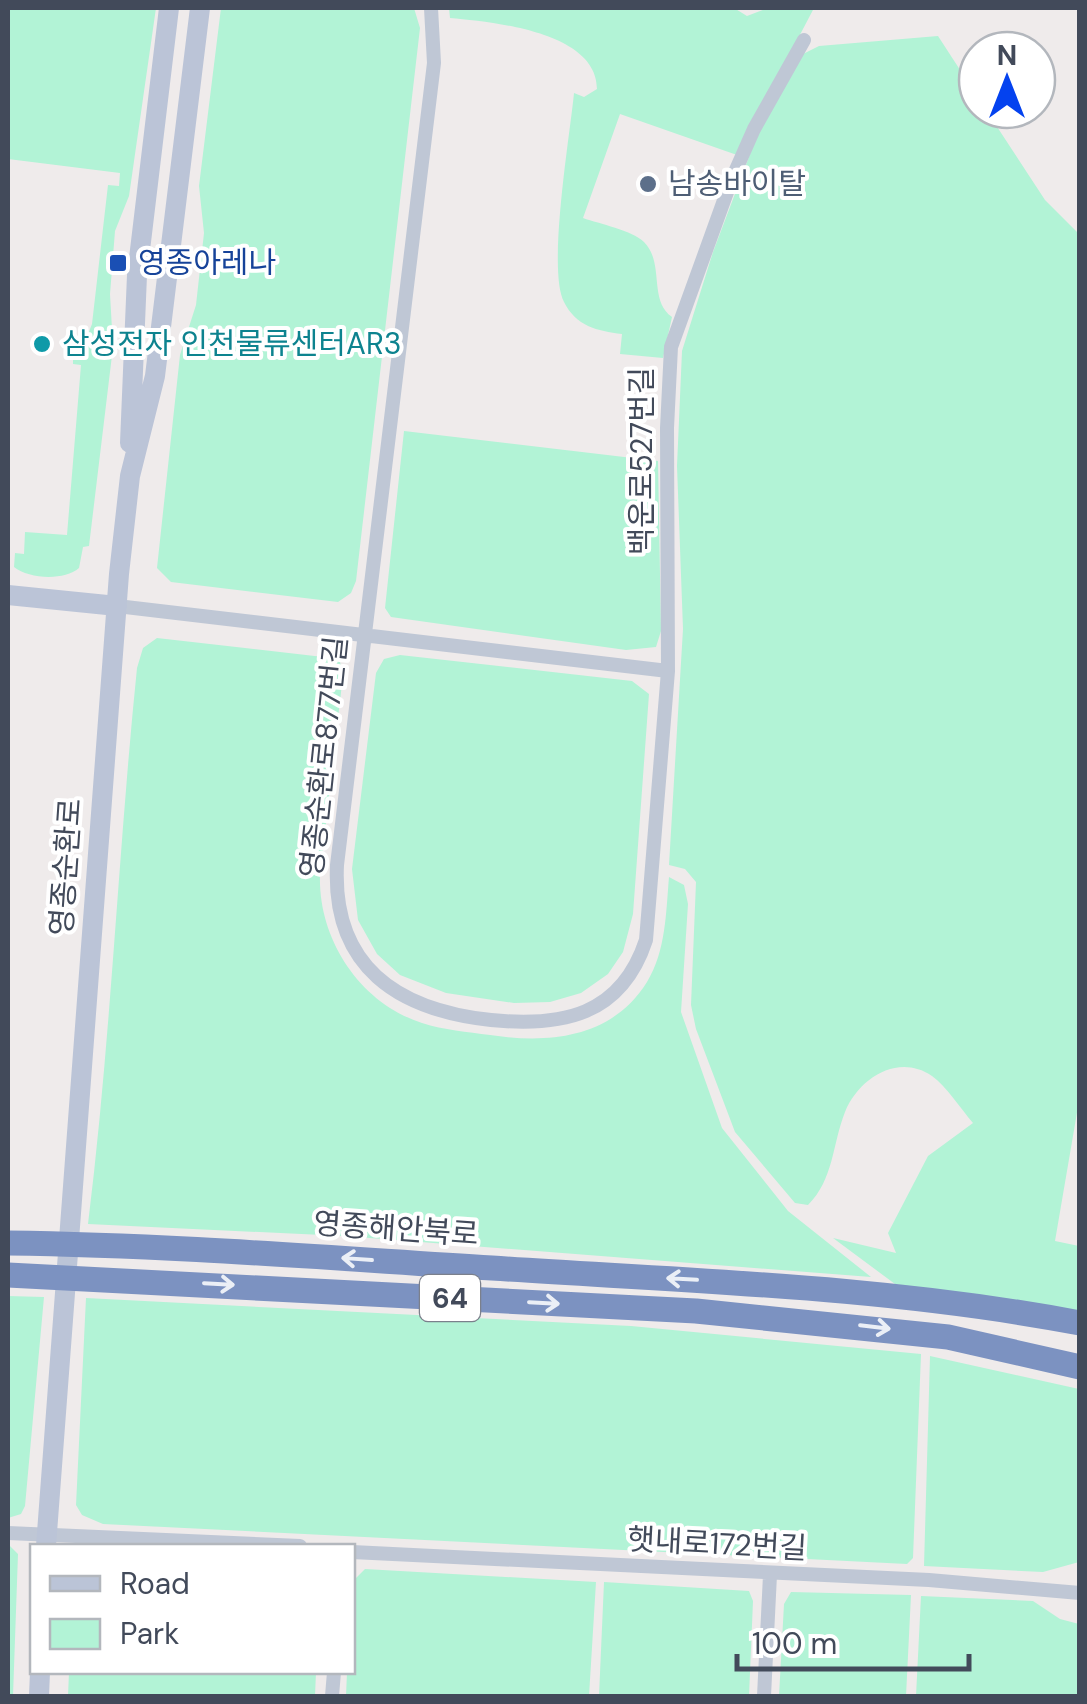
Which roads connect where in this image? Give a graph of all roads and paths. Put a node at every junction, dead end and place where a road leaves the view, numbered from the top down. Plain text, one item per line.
1 (169, 8) edge
2 (200, 8) edge
3 (431, 8) edge
4 (804, 40) dead end
5 (130, 476) junction
6 (8, 595) edge
7 (116, 606) junction
8 (365, 635) junction
9 (668, 671) junction
10 (8, 1243) edge
11 (8, 1275) edge
12 (1080, 1323) edge
13 (1080, 1367) edge
14 (8, 1533) edge
15 (47, 1540) edge
16 (216, 1544) edge
17 (355, 1552) edge
18 (770, 1574) junction
19 (1079, 1591) edge
20 (764, 1696) edge

1 - 5 main road, 영종순환로
2 - 5 main road, 영종순환로
3 - 8 street, 영종순환로877번길
4 - 9 street, 백운로527번길
5 - 7 main road, 영종순환로
6 - 7 main road
7 - 8 street
7 - 15 main road, 영종순환로
8 - 9 street
8 - 9 street, 영종순환로877번길
12 -> 10 highway, 영종해안북로 / 64
11 -> 13 highway, 64
14 - 15 street
15 - 16 street
17 - 18 street, 햇내로172번길
18 - 19 street, 햇내로172번길
18 - 20 street

